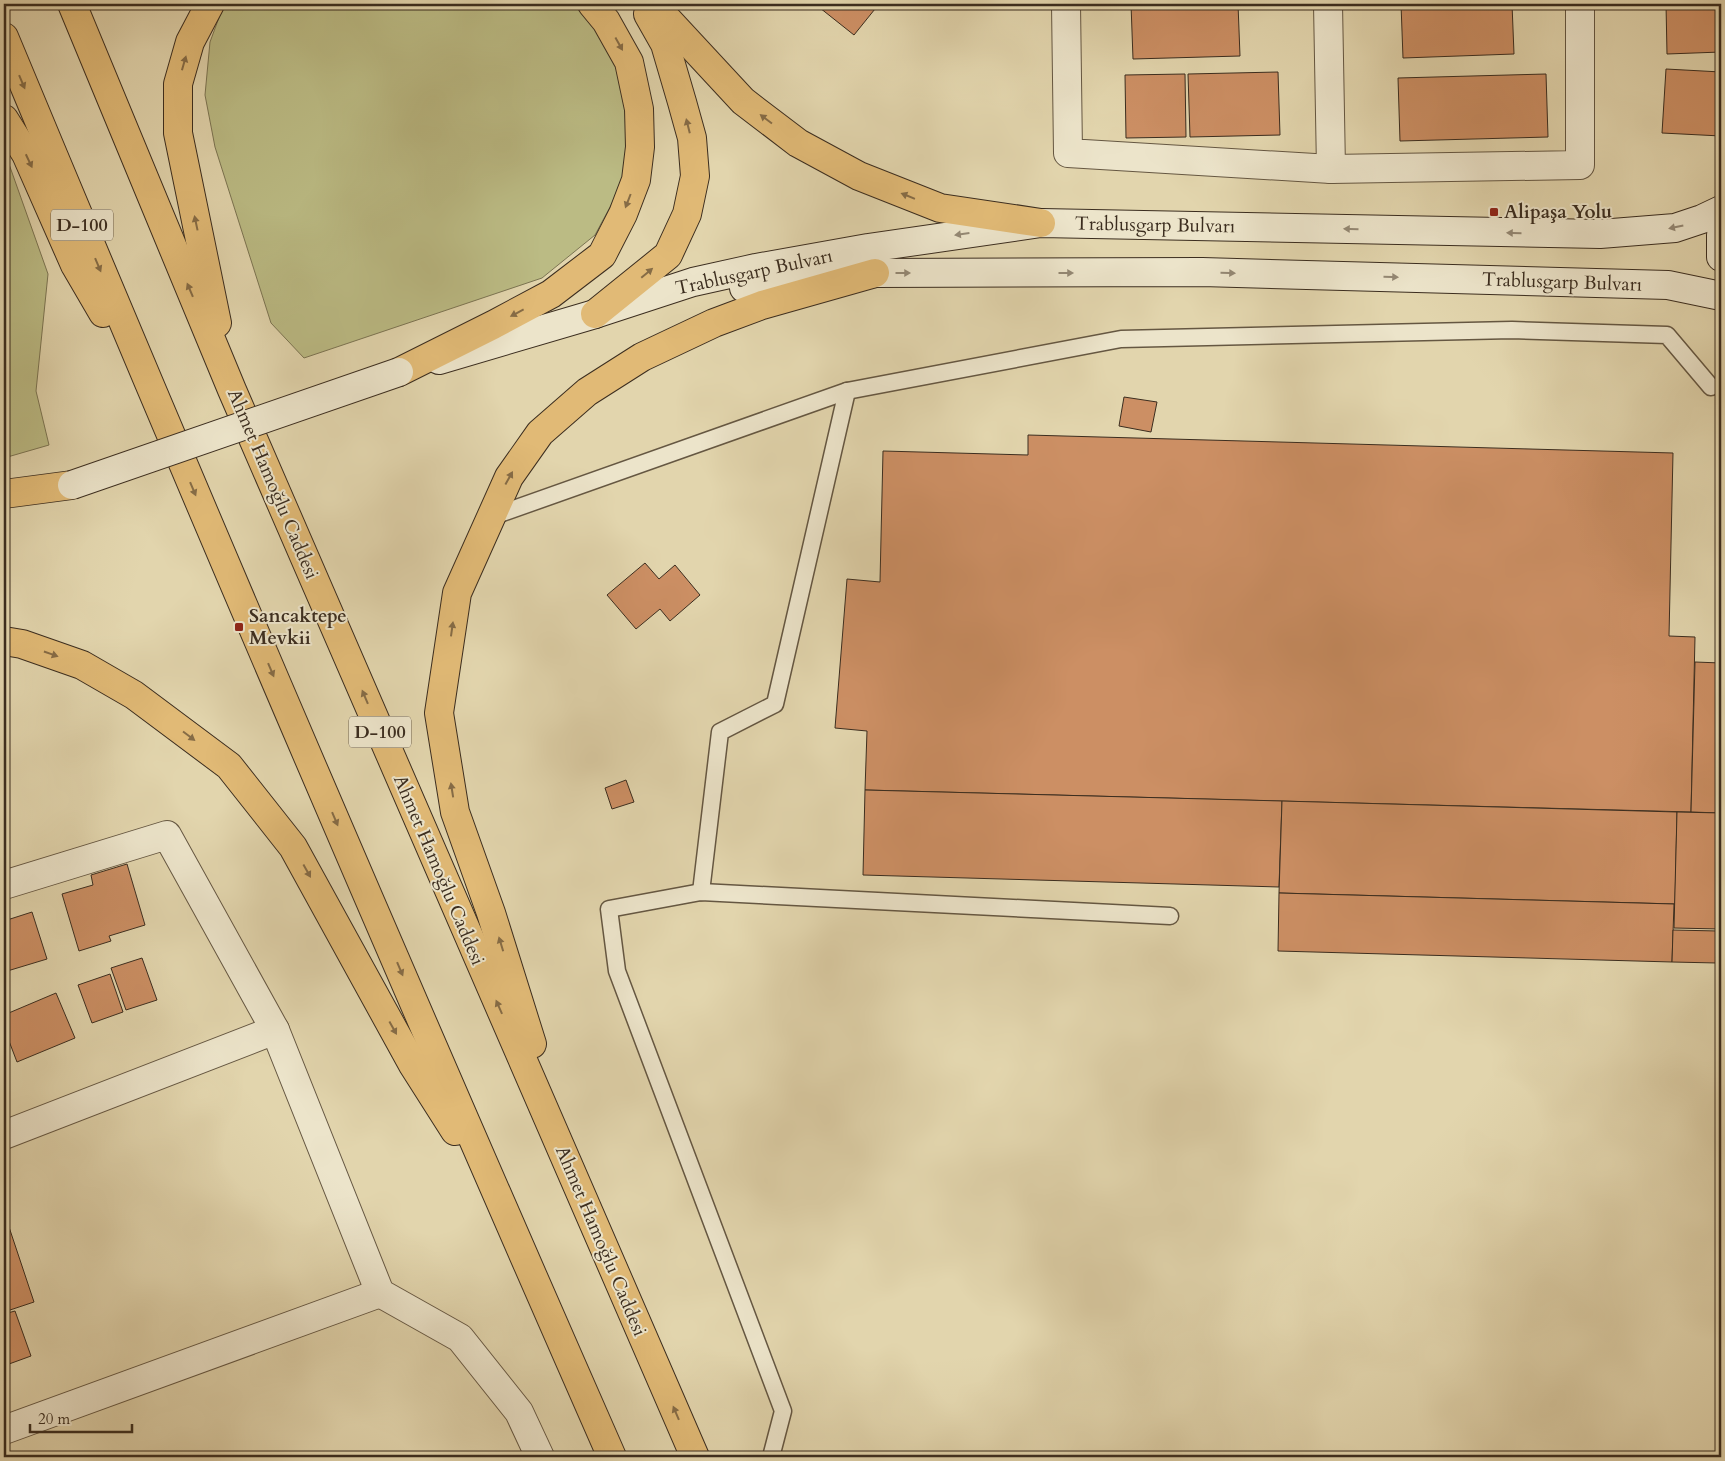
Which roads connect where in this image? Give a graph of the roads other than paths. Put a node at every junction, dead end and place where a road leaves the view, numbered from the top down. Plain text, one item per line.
1 (72, 4) edge
2 (210, 4) edge
3 (592, 4) edge
4 (643, 4) edge
5 (653, 4) edge
6 (1066, 4) edge
7 (1328, 4) edge
8 (1580, 4) edge
9 (4, 37) edge
10 (4, 119) edge
11 (1331, 169) junction
12 (1721, 210) edge
13 (1041, 223) junction
14 (1721, 235) edge
15 (1721, 257) edge
16 (875, 273) junction
17 (1721, 296) edge
18 (595, 314) junction
19 (399, 372) junction
20 (1711, 387) dead end
21 (232, 390) junction
22 (847, 391) junction
23 (160, 412) junction
24 (72, 485) junction
25 (4, 494) edge
26 (4, 509) edge
27 (492, 517) junction
28 (4, 641) edge
29 (4, 885) edge
30 (702, 892) junction
31 (1170, 916) dead end
32 (275, 1030) junction
33 (4, 1135) edge
34 (572, 1174) junction
35 (504, 1212) junction
36 (380, 1293) junction
37 (4, 1430) edge
38 (540, 1457) edge
39 (612, 1457) edge
40 (695, 1457) edge
41 (771, 1457) edge

21 -> 1 highway, Ahmet Hamoğlu Caddesi / D-100
21 -> 2 highway
3 -> 19 highway
18 -> 4 highway
13 -> 5 highway
6 - 11 main road
7 - 11 main road
8 - 11 main road
9 -> 23 highway, D-100
10 -> 23 highway
12 -> 13 main road, Trablusgarp Bulvarı
13 -> 18 main road, Trablusgarp Bulvarı
14 - 15 main road
16 -> 17 main road, Trablusgarp Bulvarı
16 - 18 main road, Trablusgarp Bulvarı
27 -> 16 highway
18 - 19 main road, Trablusgarp Bulvarı
19 - 24 main road, Trablusgarp Bulvarı, bridge
20 - 22 lane
34 -> 21 highway, Ahmet Hamoğlu Caddesi / D-100
22 - 27 lane
22 - 30 lane
23 -> 35 highway, D-100
24 - 25 highway
24 - 26 main road, Trablusgarp Bulvarı
34 -> 27 highway
28 -> 35 highway
29 - 32 main road
30 - 31 lane
30 - 41 lane
32 - 33 main road
32 - 36 main road
40 -> 34 highway, Ahmet Hamoğlu Caddesi / D-100
35 - 39 highway, D-100
36 - 37 main road
36 - 38 main road

